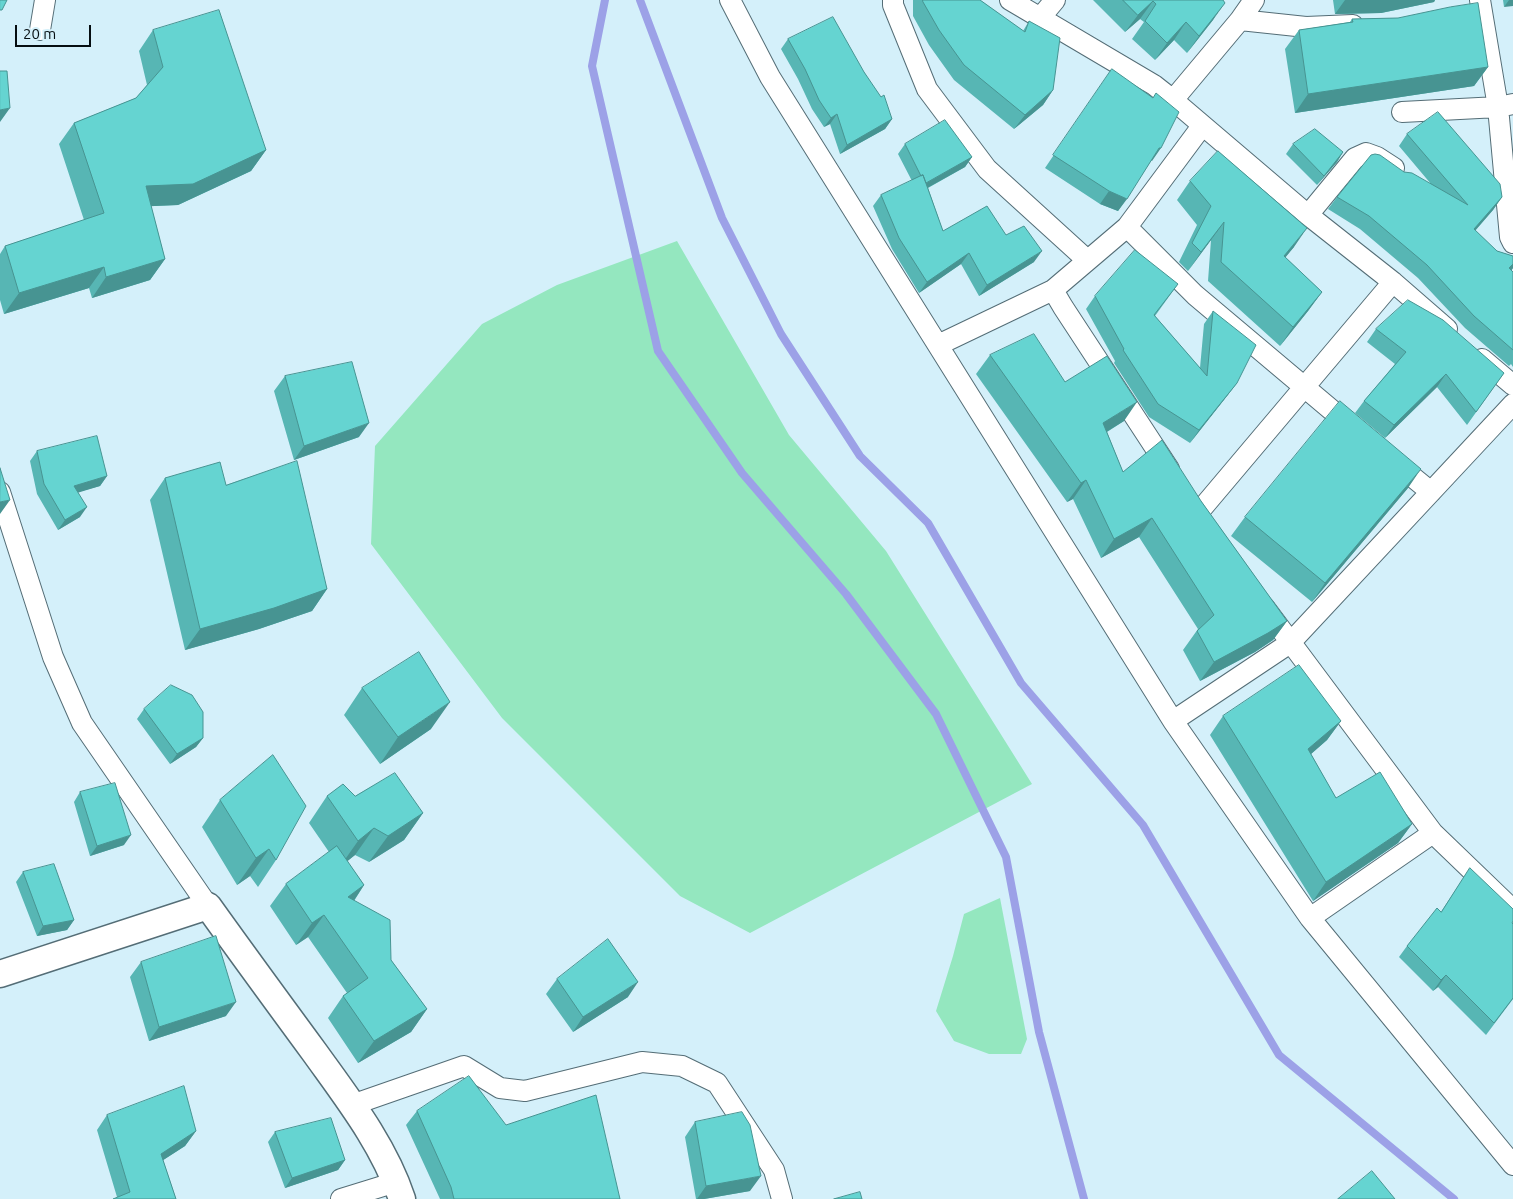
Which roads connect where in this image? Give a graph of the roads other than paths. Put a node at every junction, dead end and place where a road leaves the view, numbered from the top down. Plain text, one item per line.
1 (45, 0) edge
2 (730, 0) edge
3 (892, 0) edge
4 (1010, 0) edge
5 (1055, 0) edge
6 (1254, 0) edge
7 (1475, 4) edge
8 (1040, 18) junction
9 (1240, 20) junction
10 (1373, 25) edge
11 (40, 30) dead end
12 (1173, 100) junction
13 (1506, 106) edge
14 (1402, 112) dead end
15 (1202, 126) junction
16 (1402, 174) edge
17 (1308, 216) junction
18 (1127, 227) junction
19 (1513, 244) edge
20 (1087, 260) junction
21 (1393, 282) junction
22 (1053, 290) junction
23 (938, 345) junction
24 (1513, 385) edge
25 (1304, 387) junction
26 (1513, 404) edge
27 (0, 492) edge
28 (1431, 492) junction
29 (1189, 499) junction
30 (1210, 529) edge
31 (6, 532) edge
32 (1256, 594) edge
33 (1290, 643) junction
34 (1174, 721) junction
35 (1433, 833) junction
36 (208, 906) junction
37 (1513, 910) edge
38 (1310, 918) junction
39 (0, 974) edge
40 (352, 1105) junction
41 (1513, 1165) edge
42 (399, 1191) edge
43 (341, 1199) edge
44 (782, 1199) edge

1 - 11 street
2 - 23 street
3 - 20 street
4 - 8 street
5 - 8 street
6 - 9 street
7 - 13 street
8 - 12 street
9 - 10 street
9 - 12 street
12 - 15 street
13 - 14 street
13 - 19 street
15 - 17 street
15 - 18 street
16 - 17 street
17 - 21 street
18 - 20 street
18 - 25 street
20 - 22 street
21 - 24 street
21 - 25 street
22 - 23 street
22 - 29 street
23 - 34 street
25 - 28 street
25 - 29 street
26 - 28 street
27 - 31 street
28 - 33 street
29 - 30 street
31 - 36 street
32 - 33 street
33 - 34 street
33 - 35 street
34 - 38 street
35 - 37 street
35 - 38 street
36 - 39 street
36 - 40 street
38 - 41 street
40 - 42 street
40 - 44 street
42 - 43 street

